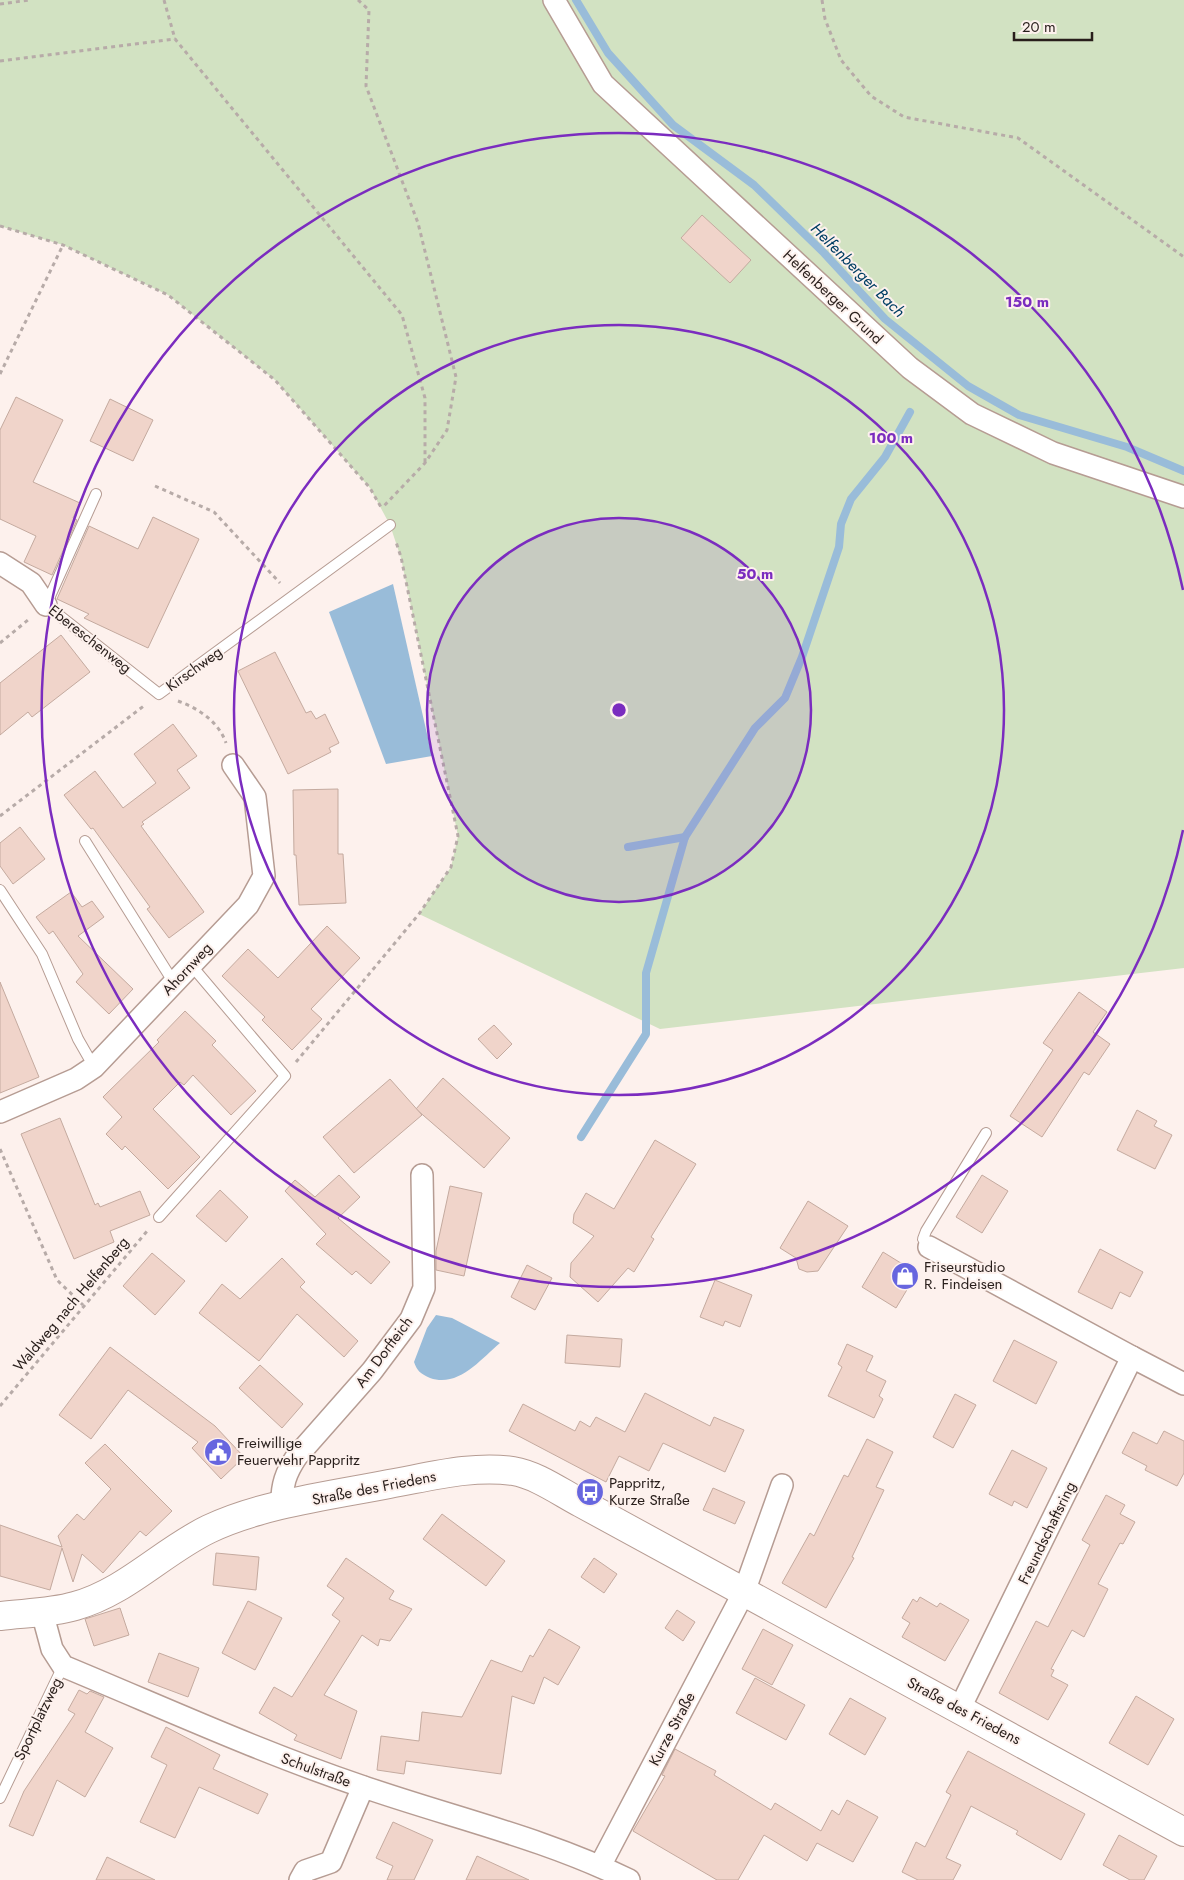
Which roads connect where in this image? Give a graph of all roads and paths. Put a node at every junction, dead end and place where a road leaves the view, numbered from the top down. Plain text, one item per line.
1 (30, 0) edge
2 (164, 0) edge
3 (358, 0) edge
4 (554, 0) edge
5 (822, 0) edge
6 (0, 4) edge
7 (175, 39) junction
8 (0, 61) edge
9 (0, 226) edge
10 (63, 245) junction
11 (1184, 257) edge
12 (0, 374) edge
13 (425, 463) junction
14 (155, 486) dead end
15 (96, 494) dead end
16 (1184, 497) edge
17 (381, 509) junction
18 (390, 525) junction
19 (0, 563) edge
20 (292, 597) junction
21 (46, 605) junction
22 (0, 643) edge
23 (159, 694) junction
24 (233, 766) joint
25 (0, 816) edge
26 (85, 842) dead end
27 (0, 890) edge
28 (191, 965) junction
29 (174, 983) junction
30 (94, 1067) junction
31 (285, 1076) junction
32 (0, 1112) edge
33 (986, 1133) dead end
34 (0, 1149) edge
35 (422, 1175) dead end
36 (159, 1217) joint
37 (929, 1247) joint
38 (83, 1305) junction
39 (1132, 1357) junction
40 (1184, 1384) edge
41 (0, 1406) edge
42 (782, 1485) dead end
43 (282, 1506) junction
44 (744, 1592) junction
45 (42, 1612) junction
46 (0, 1616) edge
47 (63, 1666) junction
48 (960, 1708) junction
49 (363, 1787) junction
50 (0, 1798) edge
51 (1184, 1832) edge
52 (600, 1866) junction
53 (300, 1880) edge
54 (628, 1880) edge

1 - 6 path
2 - 7 path
3 - 13 path
4 - 16 street, Helfenberger Grund
5 - 11 path
7 - 8 path
7 - 13 path
9 - 10 path
10 - 12 path
10 - 17 path
13 - 17 path
14 - 20 path
15 - 21 lane
17 - 18 path
18 - 20 lane, Kirschweg
18 - 31 path
19 - 21 street, Ebereschenweg
20 - 23 lane, Kirschweg
21 - 22 path
21 - 23 lane, Ebereschenweg
23 - 24 path
23 - 25 path, Kirschweg
24 - 28 street, Ahornweg
26 - 29 lane
27 - 30 lane
28 - 29 street, Ahornweg
28 - 31 lane
29 - 30 street, Ahornweg
30 - 32 street, Ahornweg
31 - 36 lane
33 - 37 lane
34 - 38 path
35 - 43 street, Am Dorfteich
36 - 38 path, Waldweg nach Helfenberg
37 - 39 street
38 - 41 path, Waldweg nach Helfenberg
39 - 40 street
39 - 48 street, Freundschaftsring
42 - 44 street
43 - 44 street, Straße des Friedens
43 - 45 street, Straße des Friedens
44 - 48 street, Straße des Friedens
44 - 52 street, Kurze Straße
45 - 46 street, Straße des Friedens
45 - 47 street
47 - 49 street, Schulstraße
47 - 50 lane, Sportplatzweg
48 - 51 street, Straße des Friedens
49 - 52 street, Schulstraße
49 - 53 street
52 - 54 street, Schulstraße

